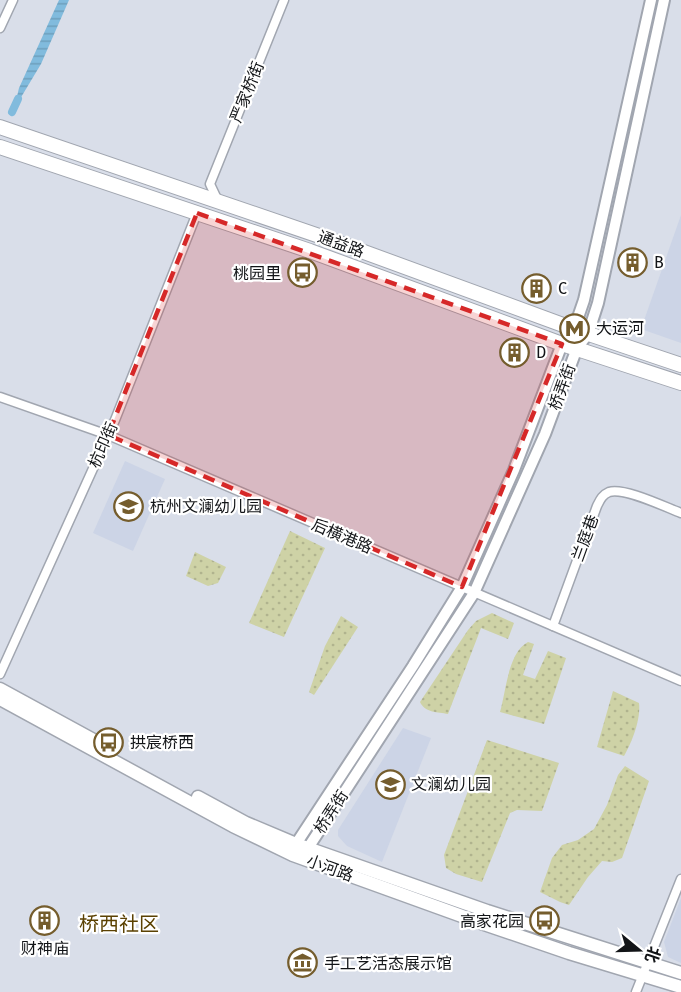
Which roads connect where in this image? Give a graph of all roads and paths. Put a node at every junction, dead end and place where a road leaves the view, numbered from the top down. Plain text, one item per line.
1 (13, 0) edge
2 (284, 0) edge
3 (651, 0) edge
4 (664, 0) edge
5 (0, 28) edge
6 (0, 127) edge
7 (0, 147) edge
8 (210, 184) junction
9 (189, 191) junction
10 (218, 201) junction
11 (197, 213) junction
12 (574, 329) junction
13 (588, 334) junction
14 (562, 344) junction
15 (577, 348) junction
16 (681, 365) edge
17 (681, 383) edge
18 (0, 397) edge
19 (108, 435) junction
20 (681, 513) edge
21 (462, 587) junction
22 (474, 593) junction
23 (553, 626) junction
24 (0, 674) edge
25 (681, 681) edge
26 (0, 689) edge
27 (0, 699) edge
28 (299, 849) junction
29 (681, 879) edge
30 (648, 963) junction
31 (681, 974) edge
32 (642, 976) junction
33 (681, 987) edge
34 (636, 992) edge

1 - 5 street
2 - 8 street, 严家桥街
3 - 12 street, 桥弄街
4 - 13 street, 桥弄街
6 - 9 main road, 通益路
7 - 11 main road, 通益路
8 - 9 street
8 - 10 street
9 - 10 main road, 通益路
10 - 12 main road, 通益路
11 - 14 main road, 通益路
11 - 19 street, 杭印街
12 - 13 main road, 通益路
12 - 14 street, 桥弄街
13 - 15 street, 桥弄街
13 - 16 main road, 通益路
14 - 15 main road, 通益路
14 - 21 street, 桥弄街
15 - 17 main road, 通益路
15 - 22 street, 桥弄街
18 - 19 street, 后横港路
19 - 21 street, 后横港路
19 - 24 street, 杭印街
20 - 23 street, 兰庭巷
21 - 22 street, 后横港路
21 - 28 street, 桥弄街
22 - 23 street, 后横港路
22 - 28 street, 桥弄街
23 - 25 street, 后横港路
26 - 28 main road, 小河路
27 - 28 main road, 小河路
28 - 30 main road, 小河路
28 - 32 main road, 小河路
29 - 30 street
30 - 31 main road, 小河路
30 - 32 street
32 - 33 main road, 小河路
32 - 34 street

